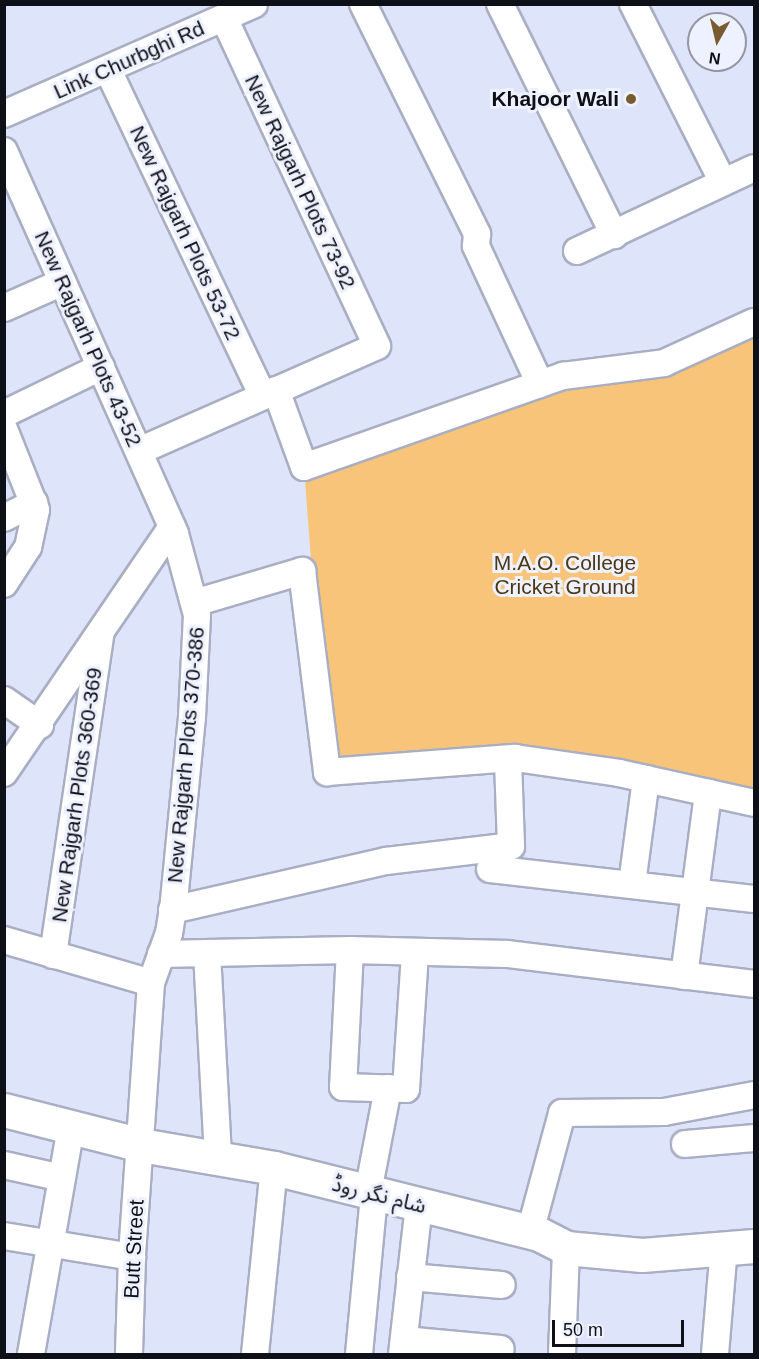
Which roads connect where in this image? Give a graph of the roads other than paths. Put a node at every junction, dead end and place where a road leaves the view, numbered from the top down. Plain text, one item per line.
1 (254, 4) edge
2 (363, 4) edge
3 (500, 4) edge
4 (633, 4) edge
5 (224, 18) junction
6 (108, 70) junction
7 (4, 114) edge
8 (4, 151) edge
9 (754, 168) edge
10 (723, 182) junction
11 (14, 198) edge
12 (614, 235) junction
13 (577, 252) dead end
14 (63, 282) junction
15 (4, 308) edge
16 (754, 322) edge
17 (101, 367) junction
18 (540, 384) junction
19 (269, 393) junction
20 (4, 414) edge
21 (4, 429) edge
22 (139, 451) junction
23 (34, 503) junction
24 (4, 518) edge
25 (172, 527) junction
26 (4, 584) edge
27 (194, 603) junction
28 (100, 635) junction
29 (4, 700) edge
30 (40, 725) junction
31 (508, 759) junction
32 (4, 773) edge
33 (646, 779) junction
34 (708, 793) junction
35 (754, 803) edge
36 (490, 869) dead end
37 (632, 884) junction
38 (695, 891) junction
39 (754, 899) edge
40 (172, 910) junction
41 (4, 940) edge
42 (350, 950) junction
43 (415, 952) junction
44 (207, 953) junction
45 (161, 954) junction
46 (53, 955) junction
47 (684, 976) junction
48 (151, 983) junction
49 (754, 984) edge
50 (388, 1088) junction
51 (754, 1095) edge
52 (4, 1110) edge
53 (71, 1126) junction
54 (754, 1138) edge
55 (141, 1144) junction
56 (685, 1144) dead end
57 (218, 1157) junction
58 (4, 1165) edge
59 (274, 1168) junction
60 (62, 1178) junction
61 (371, 1193) junction
62 (419, 1204) junction
63 (530, 1232) junction
64 (4, 1236) edge
65 (49, 1244) junction
66 (739, 1246) edge
67 (566, 1248) junction
68 (132, 1257) junction
69 (410, 1277) junction
70 (502, 1285) dead end
71 (403, 1347) edge
72 (501, 1349) dead end
73 (31, 1354) edge
74 (129, 1354) edge
75 (255, 1354) edge
76 (359, 1354) edge
77 (562, 1354) edge
78 (715, 1354) edge

1 - 5 street, Link Churbghi Rd
2 - 18 street
3 - 12 street
4 - 10 street
5 - 6 street, Link Churbghi Rd
5 - 19 street, New Rajgarh Plots 73-92
6 - 7 street, Link Churbghi Rd
6 - 19 street, New Rajgarh Plots 53-72
8 - 11 street, New Rajgarh Plots 43-52
9 - 10 street
10 - 12 street
11 - 14 street, New Rajgarh Plots 43-52
12 - 13 street
14 - 15 street
14 - 17 street, New Rajgarh Plots 43-52
16 - 18 street
17 - 20 street
17 - 22 street, New Rajgarh Plots 43-52
18 - 19 street, New Rajgarh Plots 53-72
19 - 22 street
21 - 23 street
22 - 25 street, New Rajgarh Plots 43-52
23 - 24 street
23 - 26 street
25 - 27 street, New Rajgarh Plots 370-386
25 - 28 street
27 - 31 street
27 - 40 street, New Rajgarh Plots 370-386
28 - 30 street
28 - 46 street, New Rajgarh Plots 360-369
29 - 30 street
30 - 32 street
31 - 33 street
31 - 40 street
33 - 34 street
33 - 37 street
34 - 35 street
34 - 38 street
36 - 37 street
37 - 38 street
38 - 39 street
38 - 47 street
40 - 45 street, New Rajgarh Plots 370-386
41 - 46 street
42 - 43 street
42 - 44 street
42 - 50 street
43 - 47 street
43 - 50 street
44 - 45 street
44 - 57 street
45 - 48 street, New Rajgarh Plots 370-386
46 - 48 street
47 - 49 street
48 - 55 street, Butt Street
50 - 61 street
51 - 63 street
52 - 53 main road, شام نگر روڈ
53 - 55 main road, شام نگر روڈ
53 - 60 street
54 - 56 street
55 - 57 main road, شام نگر روڈ
55 - 68 street, Butt Street
57 - 59 main road, شام نگر روڈ
58 - 60 street
59 - 61 main road, شام نگر روڈ
59 - 75 street
60 - 65 street
61 - 62 main road, شام نگر روڈ
61 - 76 street
62 - 63 main road, شام نگر روڈ
62 - 69 street
63 - 67 main road, شام نگر روڈ
64 - 65 street
65 - 68 street
65 - 73 street
66 - 67 main road, شام نگر روڈ
66 - 78 street
67 - 77 street
68 - 74 street, Butt Street
69 - 70 street
69 - 71 street
71 - 72 street

